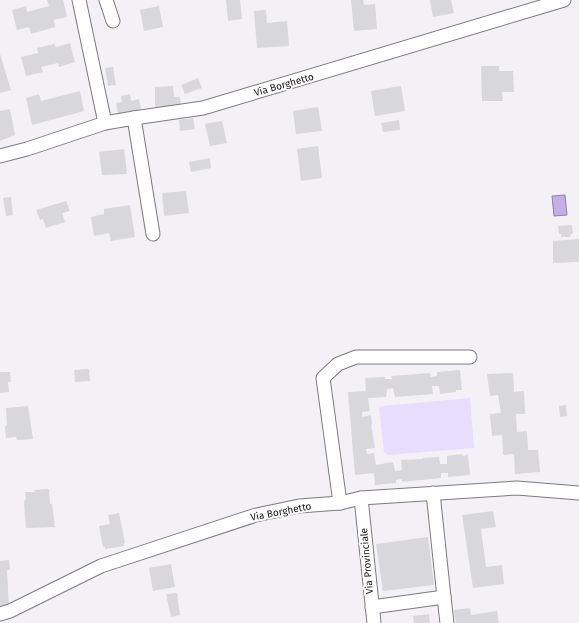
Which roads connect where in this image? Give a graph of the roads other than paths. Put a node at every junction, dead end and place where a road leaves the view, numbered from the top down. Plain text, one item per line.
1 (79, 0) edge
2 (106, 0) edge
3 (564, 0) edge
4 (113, 21) dead end
5 (134, 118) junction
6 (105, 123) junction
7 (0, 156) edge
8 (153, 234) dead end
9 (470, 356) dead end
10 (434, 493) junction
11 (579, 493) edge
12 (361, 498) junction
13 (340, 503) junction
14 (444, 597) junction
15 (372, 607) junction
16 (0, 614) edge
17 (374, 623) edge
18 (447, 623) edge

1 - 6 street
2 - 4 street
3 - 5 street, Via Borghetto
5 - 6 street, Via Borghetto
5 - 8 street
6 - 7 street, Via Borghetto
9 - 13 street
10 - 11 street, Via Borghetto
10 - 12 street, Via Borghetto
10 - 14 street
12 - 13 street, Via Borghetto
12 - 15 street, Via Provinciale
13 - 16 street, Via Borghetto
14 - 15 street
14 - 18 street
15 - 17 street, Via Provinciale

